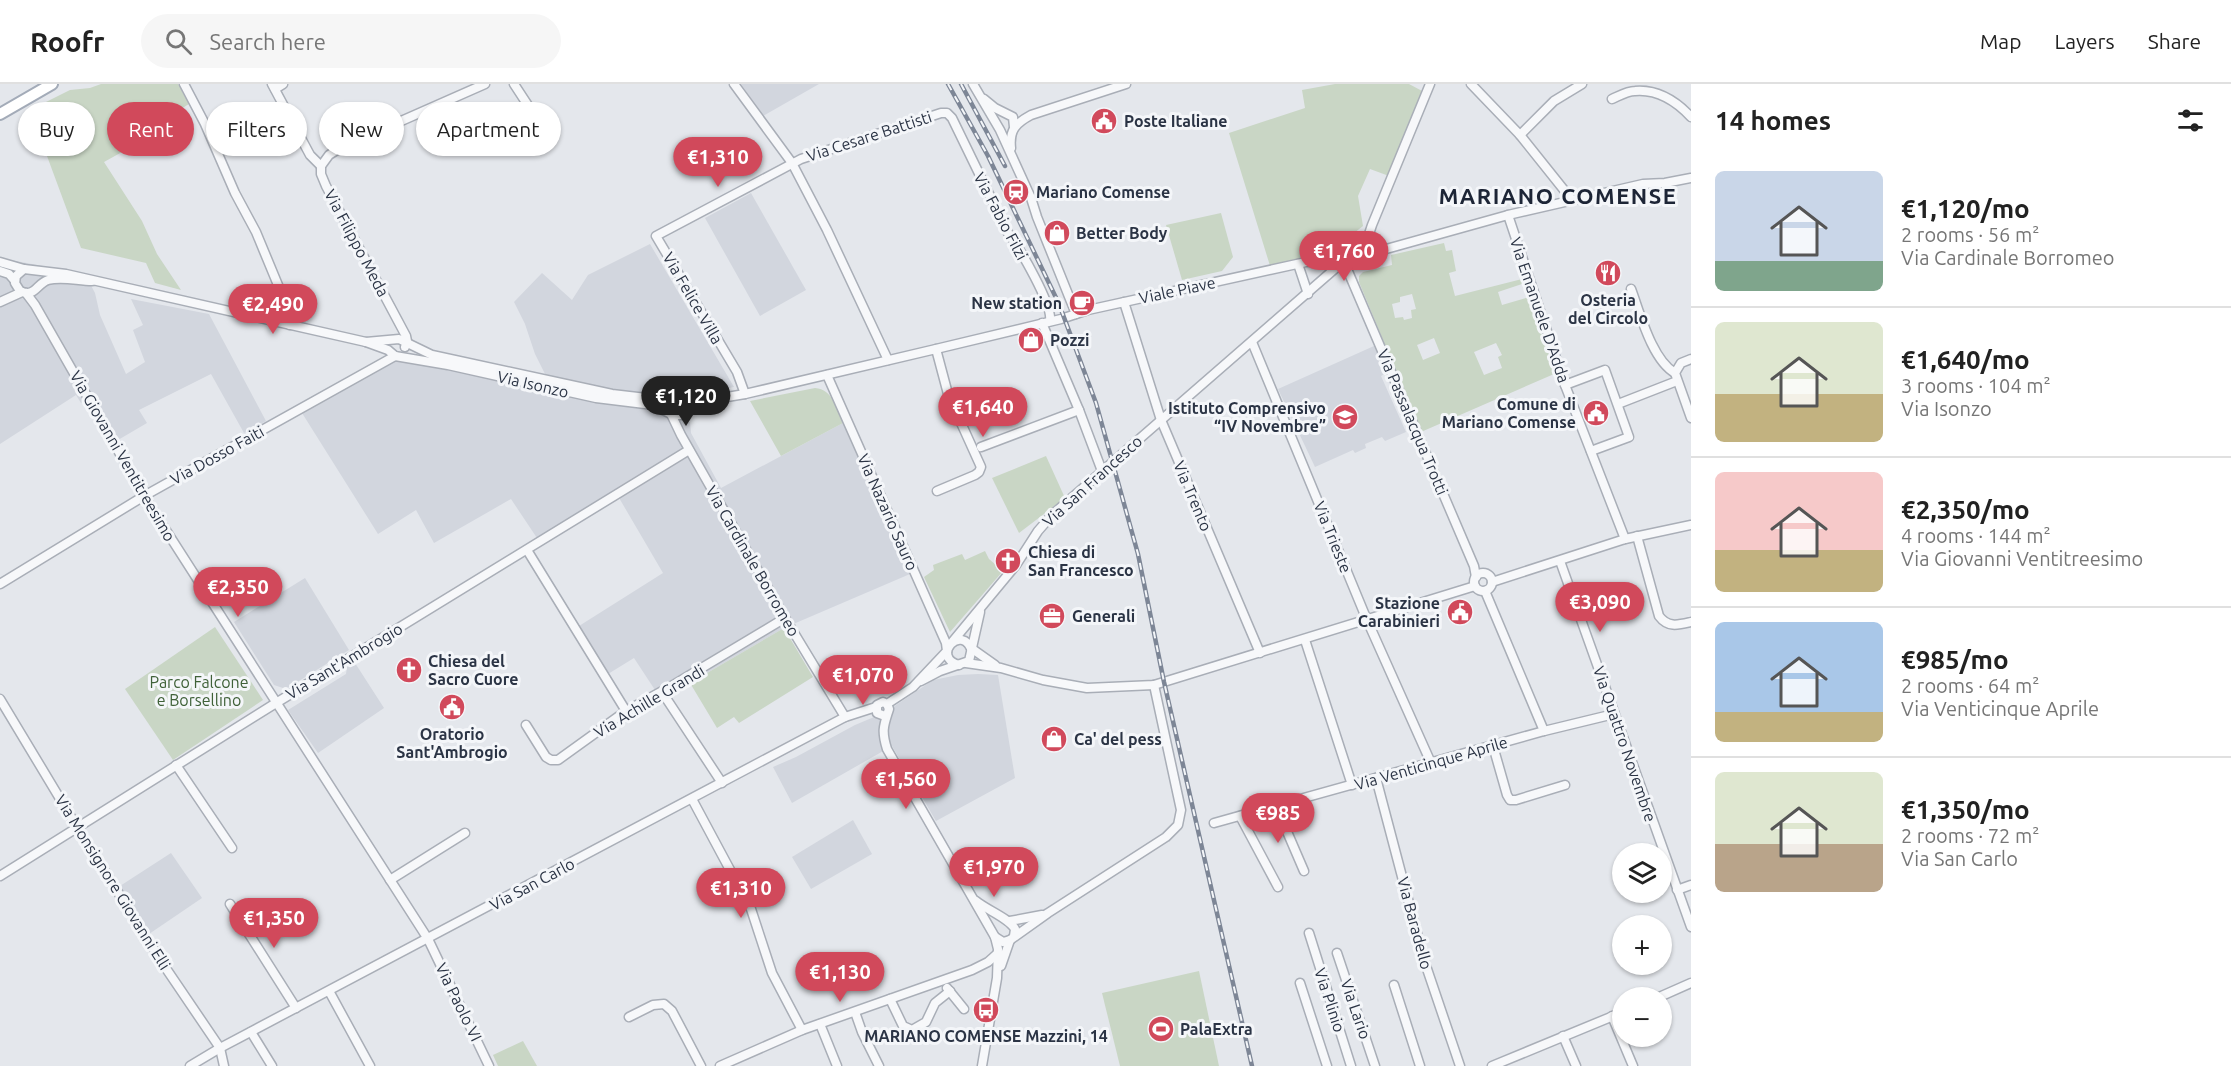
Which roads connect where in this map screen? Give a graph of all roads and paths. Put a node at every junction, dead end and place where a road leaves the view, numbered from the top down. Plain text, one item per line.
1 (52, 84) edge
2 (184, 84) edge
3 (485, 84) edge
4 (514, 84) edge
5 (734, 84) edge
6 (973, 84) edge
7 (1126, 84) edge
8 (1430, 84) edge
9 (1471, 84) edge
10 (1582, 84) edge
11 (277, 86) edge
12 (979, 95) junction
13 (1612, 99) dead end
14 (526, 102) edge
15 (947, 113) joint
16 (0, 114) edge
17 (1008, 114) junction
18 (1030, 115) junction
19 (1691, 117) edge
20 (998, 127) junction
21 (1013, 128) junction
22 (1520, 135) junction
23 (1011, 154) junction
24 (792, 163) junction
25 (321, 166) junction
26 (1691, 178) edge
27 (1572, 200) junction
28 (1508, 215) junction
29 (1369, 234) junction
30 (656, 236) joint
31 (1359, 243) junction
32 (1369, 248) junction
33 (1339, 254) junction
34 (0, 262) edge
35 (1302, 263) junction
36 (1341, 267) junction
37 (24, 269) junction
38 (0, 271) edge
39 (36, 272) junction
40 (92, 282) junction
41 (38, 287) junction
42 (20, 288) junction
43 (1631, 289) dead end
44 (1308, 294) junction
45 (4, 299) edge
46 (1124, 302) junction
47 (35, 305) junction
48 (1076, 314) junction
49 (1046, 322) junction
50 (399, 324) junction
51 (290, 325) junction
52 (366, 342) junction
53 (399, 342) junction
54 (1252, 342) junction
55 (936, 349) junction
56 (392, 353) junction
57 (1691, 359) edge
58 (888, 360) junction
59 (827, 375) junction
60 (1676, 377) junction
61 (1565, 385) junction
62 (745, 394) junction
63 (709, 400) junction
64 (676, 401) junction
65 (1618, 404) junction
66 (1079, 410) junction
67 (683, 411) junction
68 (670, 413) junction
69 (1691, 418) edge
70 (1161, 420) junction
71 (681, 435) junction
72 (981, 447) dead end
73 (689, 450) junction
74 (1591, 451) junction
75 (1102, 471) junction
76 (937, 491) dead end
77 (144, 496) junction
78 (1691, 525) edge
79 (1637, 536) junction
80 (1625, 539) junction
81 (527, 550) junction
82 (1560, 561) junction
83 (1475, 582) junction
84 (1492, 582) junction
85 (0, 584) edge
86 (1485, 591) junction
87 (984, 603) junction
88 (785, 618) junction
89 (1367, 620) junction
90 (1691, 622) edge
91 (1305, 640) junction
92 (953, 641) junction
93 (972, 649) junction
94 (947, 651) junction
95 (1260, 652) junction
96 (962, 664) junction
97 (1001, 668) junction
98 (918, 683) junction
99 (1154, 685) junction
100 (662, 692) junction
101 (0, 699) edge
102 (276, 703) junction
103 (887, 704) junction
104 (876, 707) junction
105 (626, 711) junction
106 (1614, 714) junction
107 (885, 716) junction
108 (845, 717) junction
109 (526, 725) dead end
110 (1544, 731) junction
111 (1493, 746) junction
112 (1431, 763) junction
113 (176, 765) junction
114 (1376, 778) junction
115 (722, 783) junction
116 (1352, 785) junction
117 (1566, 785) dead end
118 (692, 799) junction
119 (1276, 806) junction
120 (1240, 816) junction
121 (1214, 824) dead end
122 (77, 827) junction
123 (465, 833) dead end
124 (232, 848) dead end
125 (1304, 871) dead end
126 (0, 876) edge
127 (390, 880) junction
128 (1691, 885) edge
129 (1278, 887) dead end
130 (1677, 890) junction
131 (970, 895) junction
132 (230, 904) dead end
133 (1048, 913) junction
134 (1009, 921) junction
135 (1691, 927) edge
136 (1308, 933) dead end
137 (994, 934) junction
138 (1012, 938) junction
139 (428, 939) junction
140 (998, 953) junction
141 (1337, 953) dead end
142 (972, 969) junction
143 (995, 973) junction
144 (941, 981) junction
145 (1300, 983) dead end
146 (1691, 983) edge
147 (1394, 986) dead end
148 (329, 991) junction
149 (1672, 991) edge
150 (950, 992) junction
151 (890, 999) junction
152 (296, 1008) junction
153 (964, 1009) dead end
154 (855, 1012) junction
155 (1612, 1016) edge
156 (629, 1017) dead end
157 (820, 1024) junction
158 (802, 1030) junction
159 (251, 1032) junction
160 (1563, 1036) junction
161 (1625, 1047) edge
162 (220, 1048) junction
163 (190, 1066) edge
164 (224, 1066) edge
165 (272, 1066) edge
166 (370, 1066) edge
167 (489, 1066) edge
168 (701, 1066) edge
169 (720, 1066) edge
170 (837, 1066) edge
171 (879, 1066) edge
172 (982, 1066) edge
173 (1327, 1066) edge
174 (1351, 1066) edge
175 (1375, 1066) edge
176 (1420, 1066) edge
177 (1460, 1066) edge
178 (1492, 1066) edge
179 (1576, 1066) edge
180 (1633, 1066) edge

1 - 16 main road
2 - 51 street
3 - 25 street
4 - 14 street
5 - 24 street
6 - 12 street
7 - 18 street
8 - 29 street
9 - 22 street
10 - 22 street
11 - 25 street, Via Filippo Meda
12 - 17 street
12 - 20 street
13 - 19 street
15 - 24 street, Via Cesare Battisti
15 - 49 street, Via Fabio Filzi
17 - 18 street
17 - 20 street
17 - 21 street
18 - 21 street
20 - 21 street
20 - 23 street
21 - 23 street
22 - 27 street
23 - 48 street
24 - 30 street, Via Cesare Battisti
24 - 58 street
25 - 50 street, Via Filippo Meda
26 - 27 street
27 - 28 street
28 - 32 street
28 - 61 street, Via Emanuele D'Adda
29 - 31 street, Viale Piave
29 - 32 street
30 - 62 street, Via Felice Villa
31 - 32 street
31 - 33 street, Viale Piave
32 - 36 street, Via San Francesco
33 - 35 street, Viale Piave
33 - 36 street
34 - 37 street
35 - 36 street
35 - 44 street
35 - 46 street, Viale Piave
36 - 44 street, Via San Francesco
36 - 83 street, Via Passalacqua Trotti
37 - 39 street
37 - 42 street
38 - 42 street
39 - 40 street
39 - 41 street
40 - 41 street
40 - 51 street, Via Isonzo
41 - 42 street
41 - 47 street
42 - 45 street
42 - 47 street, Via Giovanni Ventitreesimo
43 - 60 street
44 - 54 street, Via San Francesco
46 - 48 street, Viale Piave
46 - 70 street, Via Trento
47 - 77 street, Via Giovanni Ventitreesimo
48 - 49 street, Viale Piave
49 - 55 street, Via Isonzo
49 - 66 street, Via Fabio Filzi
50 - 53 street
50 - 53 street, Via Filippo Meda
51 - 52 street, Via Isonzo
52 - 53 street, Via Isonzo
52 - 56 street, Via Isonzo
53 - 56 street
53 - 56 street, Via Dosso Faiti
53 - 64 street, Via Isonzo
54 - 70 street, Via San Francesco
54 - 89 street, Via Trieste
55 - 58 street, Via Isonzo
55 - 76 street
56 - 68 street, Via Isonzo
56 - 77 street, Via Dosso Faiti
57 - 60 street
58 - 59 street, Via Isonzo
59 - 62 street, Via Isonzo
59 - 94 street, Via Nazario Sauro
60 - 65 street
60 - 69 street
61 - 65 street
61 - 74 street, Via Emanuele D'Adda
62 - 63 street, Via Isonzo
63 - 64 street, Via Isonzo
63 - 67 street, Via Isonzo
64 - 67 street
64 - 68 street
65 - 74 street
66 - 72 street
66 - 75 street, Via Fabio Filzi
67 - 68 street
67 - 71 street
68 - 71 street, Via Cardinale Borromeo
70 - 75 street, Via San Francesco
70 - 95 street, Via Trento
71 - 73 street, Via Cardinale Borromeo
73 - 81 street, Via Sant'Ambrogio
73 - 88 street, Via Cardinale Borromeo
74 - 80 street, Via Emanuele D'Adda
75 - 87 street, Via San Francesco
77 - 85 street, Via Dosso Faiti
77 - 102 street, Via Giovanni Ventitreesimo
78 - 79 street
79 - 80 street
79 - 90 street
80 - 82 street
81 - 102 street, Via Sant'Ambrogio
81 - 105 street
82 - 84 street
82 - 106 street, Via Quattro Novembre
83 - 84 street
83 - 86 street
83 - 89 street
84 - 86 street
86 - 110 street
87 - 92 street, Via San Francesco
87 - 93 street, Via San Francesco
88 - 100 street, Via Achille Grandi
88 - 108 street, Via Cardinale Borromeo
89 - 91 street
89 - 112 street, Via Trieste
91 - 95 street
91 - 116 street
92 - 93 street
92 - 94 street
93 - 96 street
93 - 97 street
94 - 96 street
94 - 98 street
95 - 99 street
96 - 97 street
96 - 98 street
97 - 99 street
98 - 103 street
99 - 133 street
100 - 105 street, Via Achille Grandi
100 - 115 street
101 - 122 street, Via Monsignore Giovanni Elli
102 - 113 street, Via Sant'Ambrogio
102 - 127 street, Via Giovanni Ventitreesimo
103 - 104 street
103 - 107 street
104 - 107 street
104 - 108 street, Via San Carlo
105 - 109 street, Via Achille Grandi
106 - 110 street, Via Venticinque Aprile
106 - 130 street, Via Quattro Novembre
107 - 131 street
108 - 115 street, Via San Carlo
110 - 111 street, Via Venticinque Aprile
111 - 112 street, Via Venticinque Aprile
111 - 117 street
112 - 114 street, Via Venticinque Aprile
113 - 122 street, Via Sant'Ambrogio
113 - 124 street
114 - 116 street, Via Venticinque Aprile
114 - 177 street, Via Baradello
115 - 118 street, Via San Carlo
116 - 119 street, Via Venticinque Aprile
118 - 139 street, Via San Carlo
118 - 158 street
119 - 120 street, Via Venticinque Aprile
119 - 125 street
120 - 121 street, Via Venticinque Aprile
120 - 129 street
122 - 126 street, Via Sant'Ambrogio
122 - 162 street, Via Monsignore Giovanni Elli
123 - 127 street
127 - 139 street, Via Giovanni Ventitreesimo
128 - 130 street
130 - 135 street, Via Quattro Novembre
131 - 134 street
131 - 137 street
132 - 152 street
133 - 134 street
133 - 138 street
134 - 137 street
134 - 138 street
136 - 174 street, Via Plinio
137 - 138 street
137 - 140 street
138 - 143 street
139 - 148 street, Via San Carlo
139 - 167 street, Via Paolo VI
140 - 142 street
140 - 143 street
141 - 175 street, Via Lario
142 - 143 street
142 - 144 street
143 - 172 street
144 - 150 street
144 - 151 street
145 - 173 street
146 - 149 street
147 - 176 street
148 - 152 street, Via San Carlo
148 - 166 street
150 - 151 street
150 - 153 street
151 - 154 street
152 - 159 street, Via San Carlo
154 - 157 street
154 - 171 street
155 - 160 street
156 - 168 street
157 - 158 street
157 - 170 street
158 - 169 street
159 - 162 street, Via San Carlo
159 - 165 street
160 - 178 street
160 - 179 street
161 - 180 street
162 - 163 street, Via San Carlo
162 - 164 street, Via Monsignore Giovanni Elli

